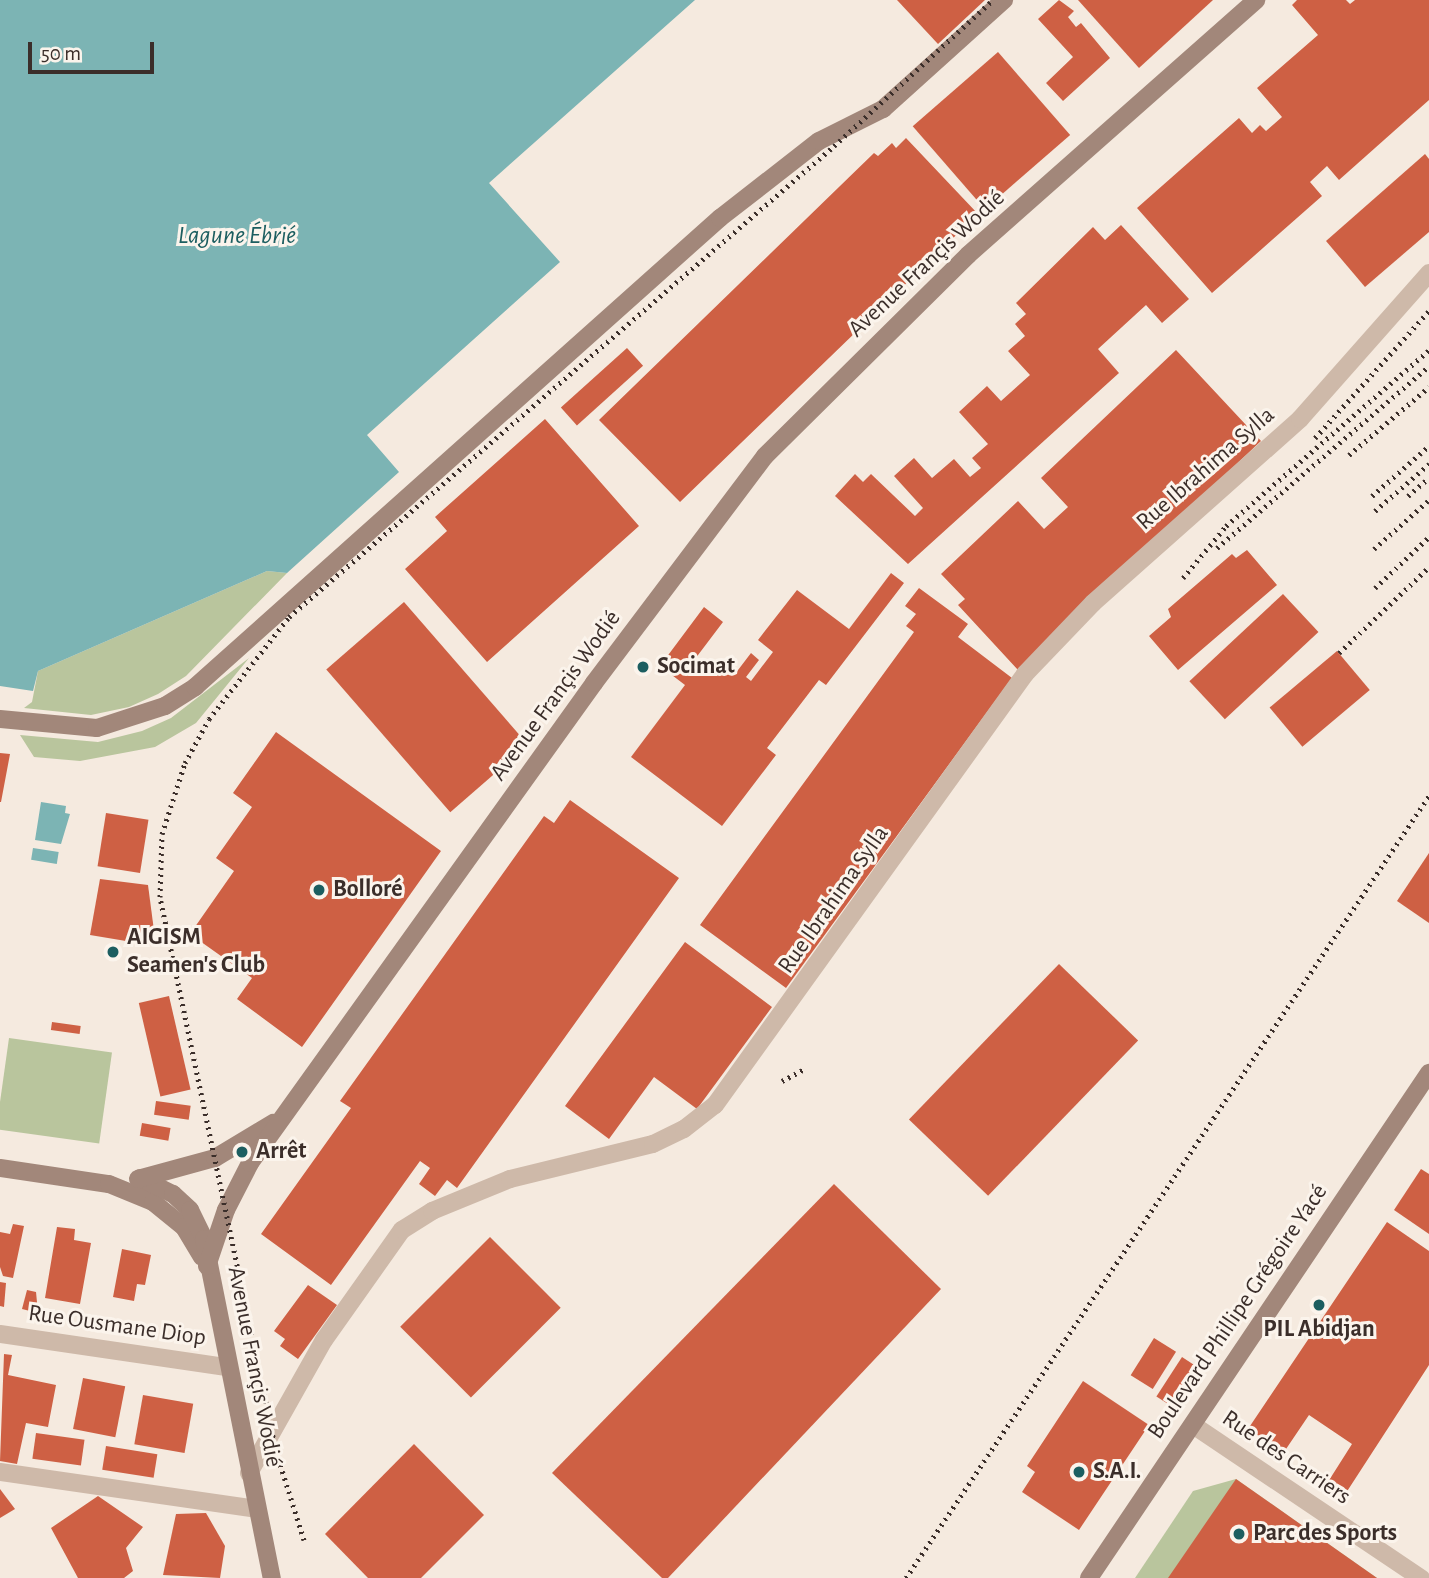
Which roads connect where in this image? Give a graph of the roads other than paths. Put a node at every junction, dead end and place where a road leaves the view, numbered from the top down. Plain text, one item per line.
1 (1004, 0) edge
2 (1256, 0) edge
3 (1429, 274) edge
4 (0, 719) edge
5 (1429, 1073) edge
6 (282, 1118) junction
7 (0, 1168) edge
8 (141, 1178) junction
9 (110, 1184) junction
10 (207, 1266) junction
11 (0, 1334) edge
12 (227, 1367) junction
13 (1193, 1425) junction
14 (0, 1472) edge
15 (249, 1473) junction
16 (256, 1509) junction
17 (272, 1578) edge
18 (1089, 1578) edge
19 (1421, 1578) edge

1 - 4 main road
2 - 6 main road, Avenue Françis Wodié
3 - 15 street, Rue Ibrahima Sylla
5 - 13 main road, Boulevard Phillipe Grégoire Yacé
6 - 8 main road
6 - 10 main road, Avenue Françis Wodié
7 - 9 main road
8 - 9 main road
8 - 10 main road
9 - 10 main road
10 - 12 main road, Avenue Françis Wodié
11 - 12 street, Rue Ousmane Diop
12 - 15 main road, Avenue Françis Wodié
13 - 18 main road, Boulevard Phillipe Grégoire Yacé
13 - 19 street, Rue des Carriers
14 - 16 street
15 - 16 main road, Avenue Françis Wodié
16 - 17 main road, Avenue Françis Wodié

